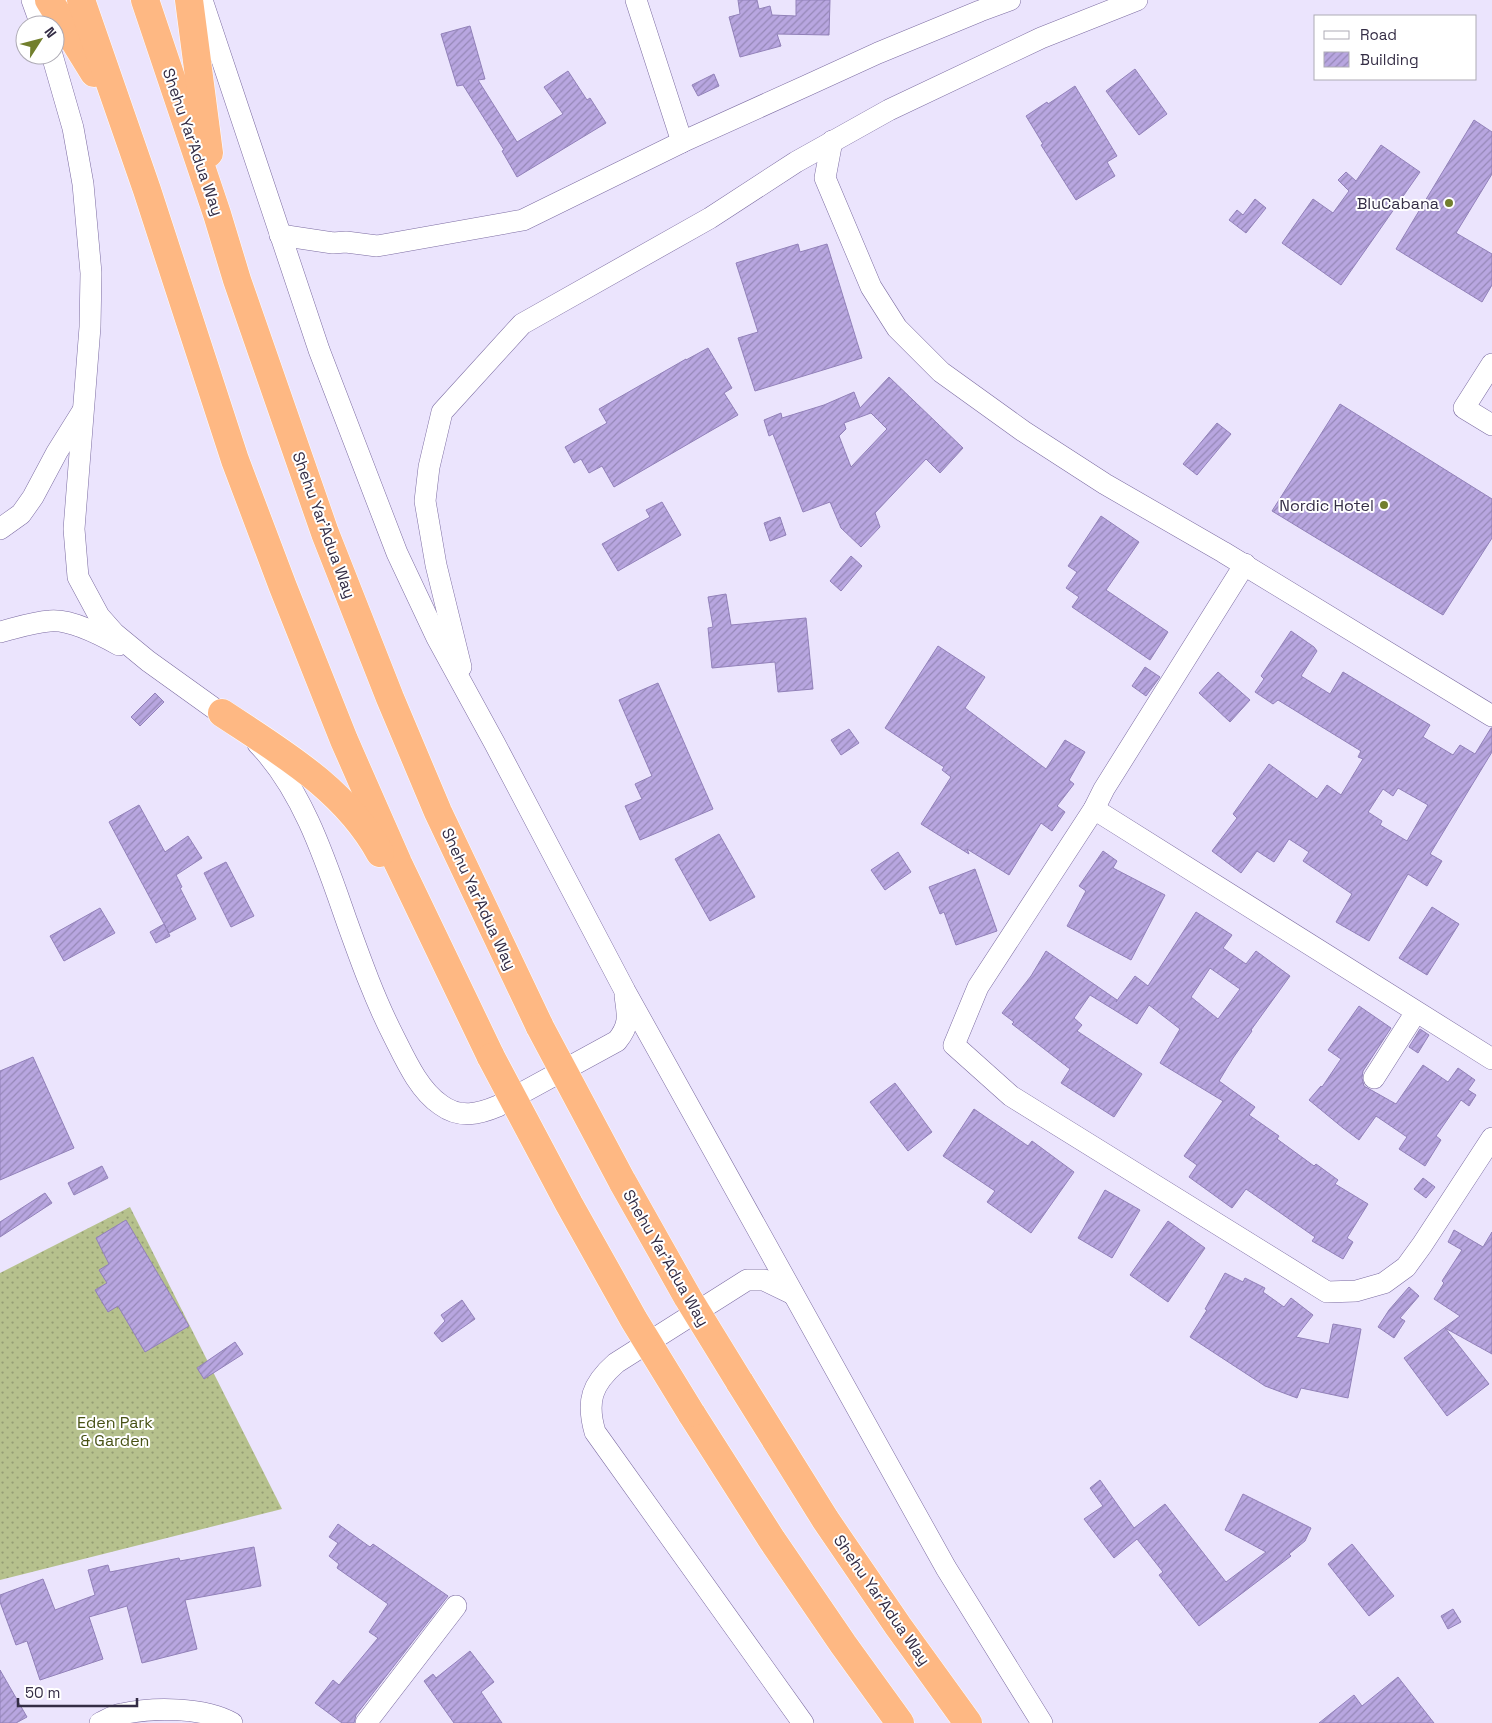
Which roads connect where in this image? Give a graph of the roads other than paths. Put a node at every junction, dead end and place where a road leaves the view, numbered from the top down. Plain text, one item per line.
1 (32, 0) edge
2 (49, 0) edge
3 (81, 0) edge
4 (145, 0) edge
5 (189, 0) edge
6 (202, 0) edge
7 (636, 0) edge
8 (1010, 0) edge
9 (1138, 0) edge
10 (37, 15) edge
11 (55, 65) edge
12 (832, 141) junction
13 (682, 142) junction
14 (796, 162) junction
15 (825, 178) junction
16 (147, 190) junction
17 (217, 214) junction
18 (280, 235) junction
19 (1492, 364) edge
20 (83, 410) junction
21 (1492, 425) edge
22 (0, 529) edge
23 (434, 556) junction
24 (1245, 564) junction
25 (403, 566) junction
26 (0, 632) edge
27 (148, 661) junction
28 (468, 694) junction
29 (222, 713) junction
30 (1492, 716) edge
31 (1094, 809) junction
32 (451, 973) junction
33 (625, 991) junction
34 (1416, 1012) junction
35 (1492, 1059) edge
36 (1374, 1078) dead end
37 (1492, 1138) edge
38 (793, 1294) junction
39 (456, 1606) dead end
40 (100, 1723) edge
41 (232, 1723) edge
42 (366, 1723) edge
43 (803, 1723) edge
44 (900, 1723) edge
45 (968, 1723) edge
46 (1042, 1723) edge

1 - 10 street
2 - 16 highway
3 - 16 highway
4 - 17 highway, Shehu Yar'Adua Way
5 - 17 highway
6 - 18 street
7 - 13 street
8 - 13 street
9 - 12 street
11 - 20 street
12 - 14 street
12 - 15 street
13 - 18 street
14 - 15 street
14 - 23 street
15 - 24 street
16 - 32 highway
17 - 45 highway, Shehu Yar'Adua Way, bridge
18 - 25 street
19 - 21 street
20 - 22 street
20 - 27 street
23 - 25 street
23 - 28 street
24 - 30 street
24 - 31 street
25 - 28 street
26 - 27 street
27 - 29 street
28 - 33 street
29 - 32 highway
29 - 33 street
31 - 34 street
31 - 37 street
32 - 44 highway, bridge
33 - 38 street
34 - 35 street
34 - 36 street
38 - 43 street
38 - 46 street
39 - 42 street
40 - 41 street

